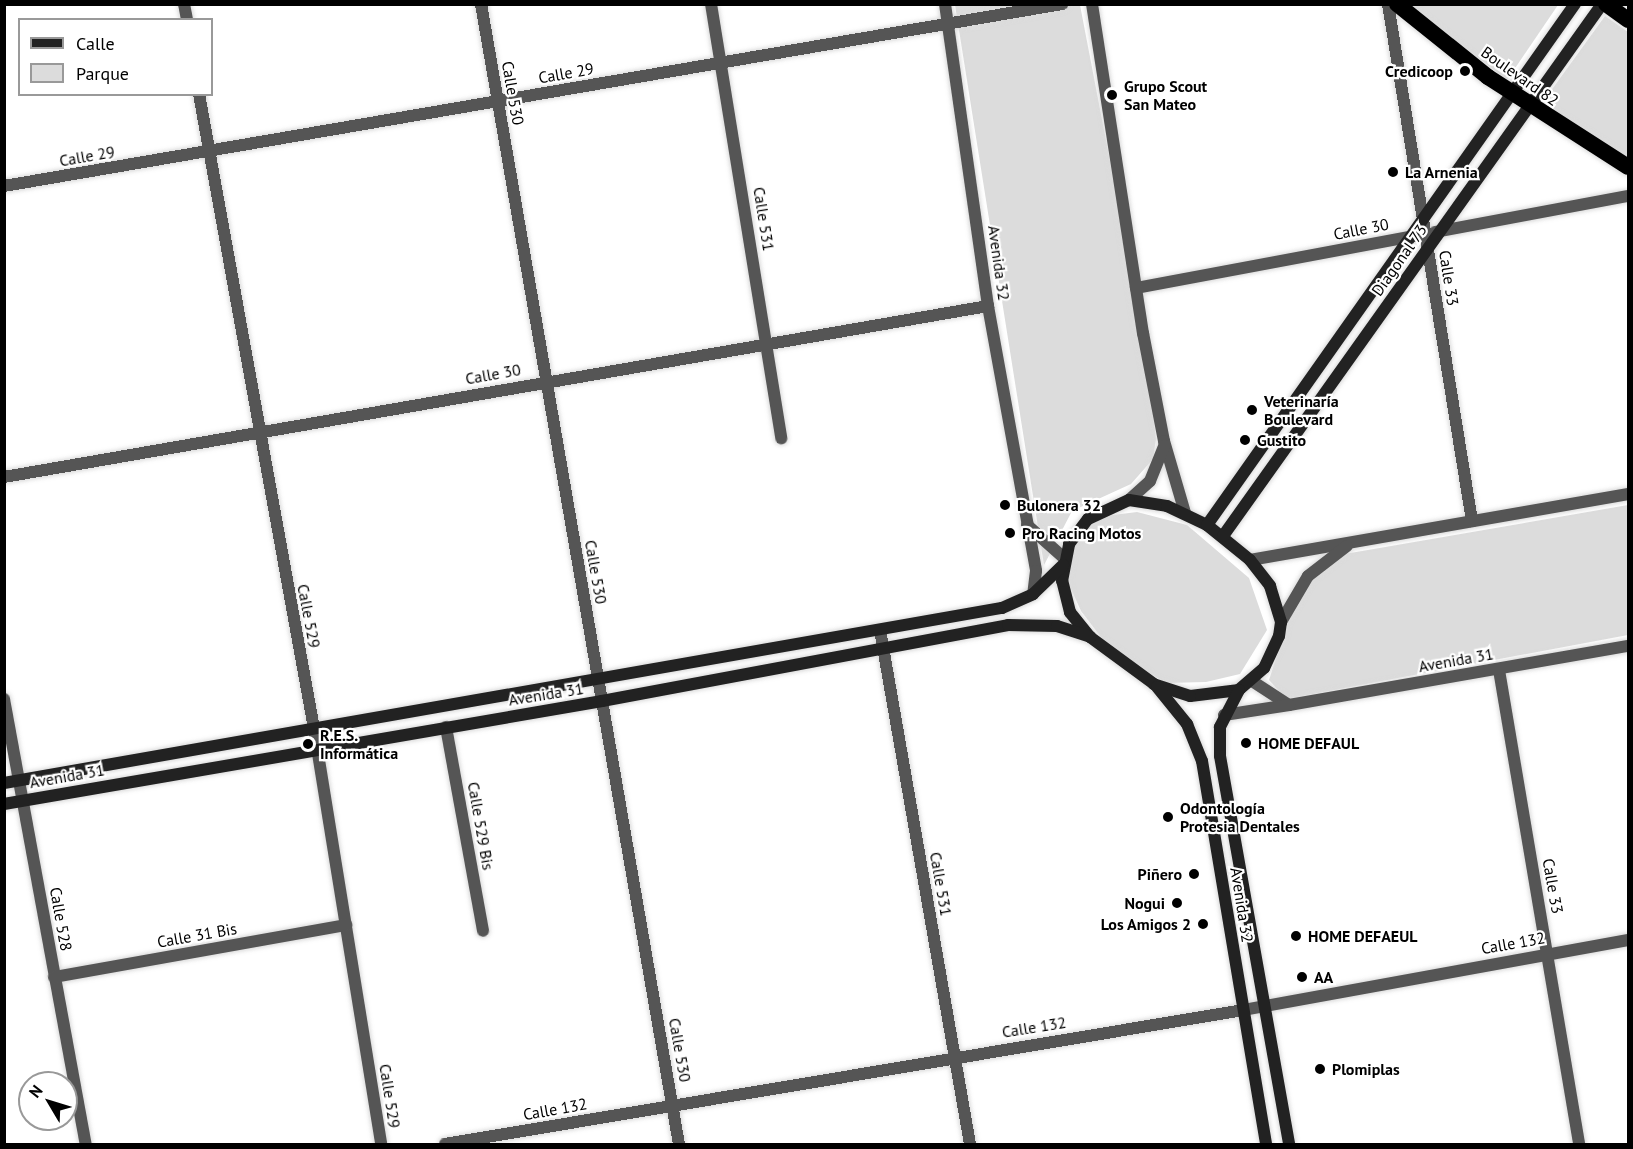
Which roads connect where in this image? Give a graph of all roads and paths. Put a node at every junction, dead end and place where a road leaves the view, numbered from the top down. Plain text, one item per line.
1 (481, 4) edge
2 (711, 4) edge
3 (945, 4) edge
4 (1062, 4) edge
5 (1092, 4) edge
6 (1388, 4) edge
7 (1397, 4) edge
8 (1575, 4) edge
9 (1604, 4) edge
10 (1629, 20) edge
11 (948, 24) junction
12 (722, 63) junction
13 (1512, 94) junction
14 (199, 96) edge
15 (498, 101) junction
16 (1529, 106) junction
17 (209, 151) junction
18 (1629, 167) edge
19 (4, 186) edge
20 (1629, 196) edge
21 (1423, 220) junction
22 (1440, 231) junction
23 (1425, 233) junction
24 (1412, 236) junction
25 (1428, 248) junction
26 (1136, 288) junction
27 (988, 306) junction
28 (767, 344) junction
29 (545, 382) junction
30 (258, 433) junction
31 (781, 438) dead end
32 (1164, 441) junction
33 (4, 477) edge
34 (1629, 494) edge
35 (1129, 500) junction
36 (1185, 513) junction
37 (1473, 521) junction
38 (1027, 525) junction
39 (1207, 525) junction
40 (1223, 536) junction
41 (1354, 542) junction
42 (1250, 560) junction
43 (1064, 562) junction
44 (1033, 594) junction
45 (1281, 622) junction
46 (880, 630) junction
47 (1090, 637) junction
48 (1629, 646) edge
49 (884, 648) junction
50 (1499, 670) junction
51 (598, 679) junction
52 (1252, 681) junction
53 (1154, 684) junction
54 (1239, 690) junction
55 (4, 699) edge
56 (602, 701) junction
57 (1289, 705) junction
58 (1224, 715) junction
59 (446, 727) junction
60 (314, 729) junction
61 (317, 750) junction
62 (19, 780) junction
63 (4, 783) edge
64 (23, 801) junction
65 (4, 804) edge
66 (346, 926) junction
67 (483, 931) dead end
68 (1629, 940) edge
69 (1548, 953) junction
70 (54, 976) junction
71 (1265, 1005) junction
72 (1243, 1010) junction
73 (954, 1056) junction
74 (672, 1105) junction
75 (86, 1144) edge
76 (381, 1144) edge
77 (445, 1144) edge
78 (679, 1144) edge
79 (970, 1144) edge
80 (1266, 1144) edge
81 (1289, 1144) edge
82 (1579, 1144) edge

1 - 15 street, Calle 530
2 - 12 street, Calle 531
3 - 11 street, Avenida 32
4 - 11 street, Calle 29
5 - 26 street
6 - 21 street, Calle 33
7 - 13 highway, Boulevard 82
8 - 13 main road, Diagonal 73
9 - 10 highway
9 - 16 main road, Diagonal 73
11 - 12 street, Calle 29
11 - 27 street, Avenida 32
12 - 15 street, Calle 29
12 - 28 street, Calle 531
13 - 16 highway, Boulevard 82
13 - 21 main road, Diagonal 73
14 - 17 street, Calle 529
15 - 17 street, Calle 29
15 - 29 street, Calle 530
16 - 18 highway, Boulevard 82
16 - 22 main road, Diagonal 73
17 - 19 street, Calle 29
17 - 30 street, Calle 529
20 - 22 street, Calle 30
21 - 23 street, Calle 33
21 - 24 main road, Diagonal 73
22 - 23 street, Calle 30
22 - 25 main road, Diagonal 73
23 - 24 street, Calle 30
23 - 25 street, Calle 33
24 - 26 street, Calle 30
24 - 39 main road, Diagonal 73
25 - 37 street, Calle 33
25 - 40 main road, Diagonal 73
26 - 32 street
27 - 28 street, Calle 30
27 - 38 street, Avenida 32
28 - 29 street, Calle 30
28 - 31 street, Calle 531
29 - 30 street, Calle 30
29 - 51 street, Calle 530
30 - 33 street, Calle 30
30 - 60 street, Calle 529
32 - 35 street
32 - 36 street
34 - 37 street
35 - 36 main road
35 - 43 main road
36 - 39 main road
37 - 41 street
38 - 43 street
38 - 44 street, Avenida 32
39 - 40 main road
40 - 42 main road
41 - 42 street
41 - 45 street
42 - 45 main road
43 - 44 main road, Avenida 31
43 - 47 main road
44 - 46 main road, Avenida 31
45 - 52 main road
46 - 49 street, Calle 531
46 - 51 main road, Avenida 31
47 - 49 main road, Avenida 31
47 - 53 main road
48 - 50 street, Avenida 31
49 - 56 main road, Avenida 31
49 - 73 street, Calle 531
50 - 57 street, Avenida 31
50 - 69 street, Calle 33
51 - 56 street, Calle 530
51 - 60 main road, Avenida 31
52 - 54 main road
52 - 57 street
53 - 54 main road
53 - 72 main road, Avenida 32
54 - 58 main road, Avenida 32
55 - 62 street, Calle 528
56 - 59 main road, Avenida 31
56 - 74 street, Calle 530
57 - 58 street, Avenida 31
58 - 71 main road, Avenida 32
59 - 61 main road, Avenida 31
59 - 67 street, Calle 529 Bis
60 - 61 street, Calle 529
60 - 62 main road, Avenida 31
61 - 64 main road, Avenida 31
61 - 66 street, Calle 529
62 - 63 main road, Avenida 31
62 - 64 street, Calle 528
64 - 65 main road, Avenida 31
64 - 70 street, Calle 528
66 - 70 street, Calle 31 Bis
66 - 76 street, Calle 529
68 - 69 street, Calle 132
69 - 71 street, Calle 132
69 - 82 street, Calle 33
70 - 75 street, Calle 528
71 - 72 street, Calle 132
71 - 81 main road, Avenida 32
72 - 73 street, Calle 132
72 - 80 main road, Avenida 32
73 - 74 street, Calle 132
73 - 79 street, Calle 531
74 - 77 street, Calle 132
74 - 78 street, Calle 530

